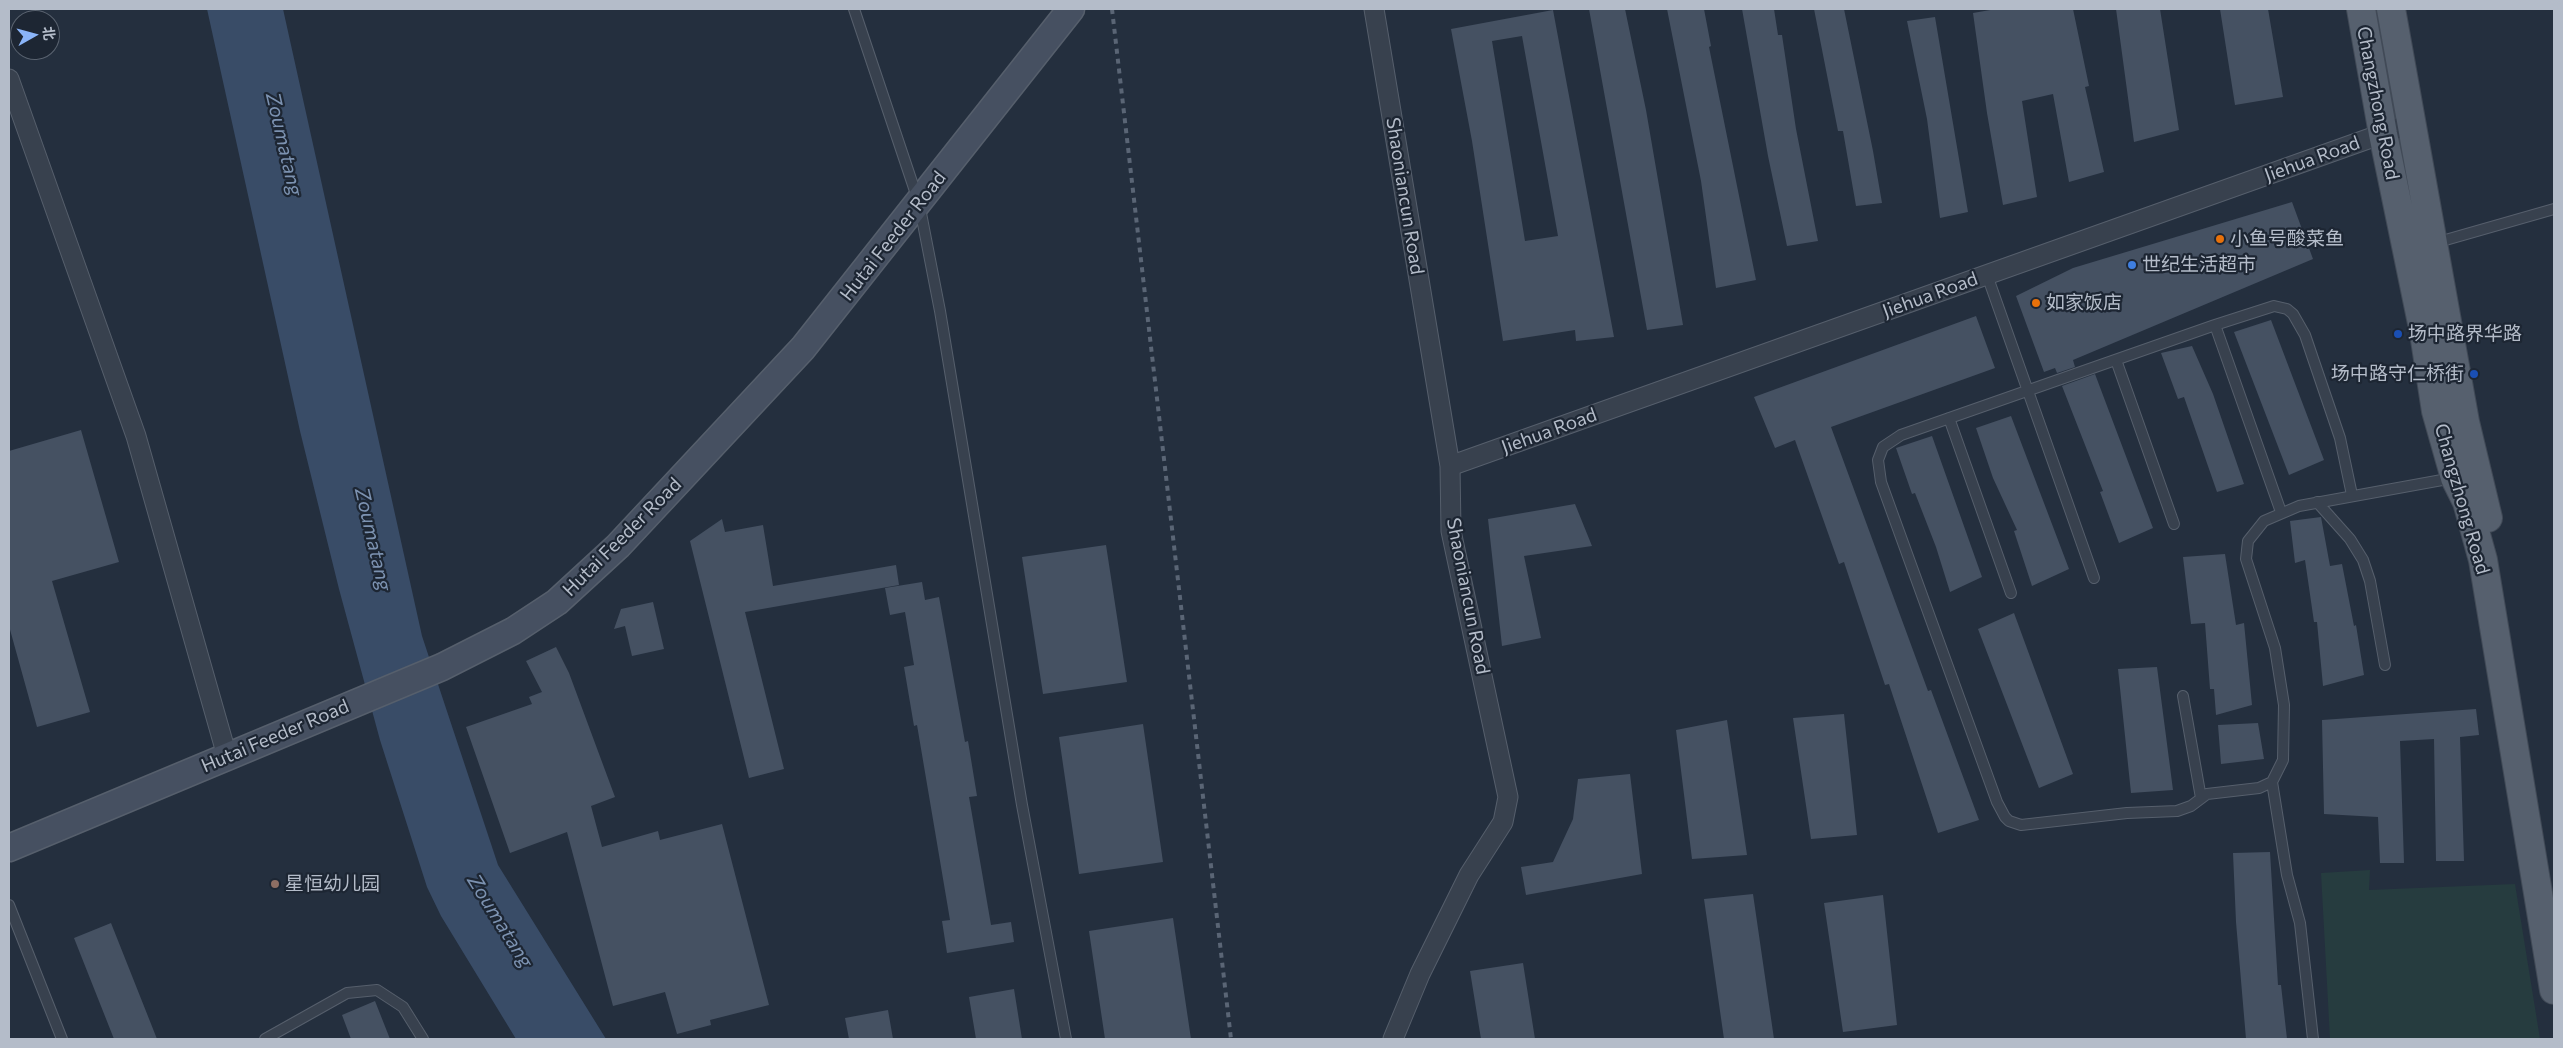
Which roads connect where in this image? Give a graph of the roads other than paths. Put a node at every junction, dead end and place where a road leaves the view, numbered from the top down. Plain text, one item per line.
1 (854, 9) edge
2 (1071, 9) edge
3 (1374, 9) edge
4 (2361, 9) edge
5 (2391, 9) edge
6 (9, 80) edge
7 (2410, 124) junction
8 (2383, 134) junction
9 (919, 203) junction
10 (2554, 209) edge
11 (2434, 243) junction
12 (1987, 275) junction
13 (2215, 325) junction
14 (2116, 360) junction
15 (2028, 391) junction
16 (1949, 418) junction
17 (1450, 466) junction
18 (2466, 476) junction
19 (2352, 495) junction
20 (2317, 502) junction
21 (2281, 512) junction
22 (2174, 524) dead end
23 (2094, 578) dead end
24 (2011, 593) dead end
25 (2385, 665) dead end
26 (2184, 696) dead end
27 (227, 756) junction
28 (2272, 782) junction
29 (2201, 798) junction
30 (9, 848) edge
31 (2554, 886) edge
32 (9, 905) edge
33 (2554, 990) edge
34 (62, 1039) edge
35 (265, 1039) edge
36 (423, 1039) edge
37 (1066, 1039) edge
38 (1393, 1039) edge
39 (2313, 1039) edge

1 - 9 lane
2 - 9 street, Hutai Feeder Road
3 - 17 street, Shaoniancun Road
4 - 8 main road, Changzhong Road
5 - 7 main road, Changzhong Road
6 - 27 street
7 - 8 street, Jiehua Road
7 - 11 main road, Changzhong Road
8 - 12 street, Jiehua Road
8 - 18 main road, Changzhong Road
9 - 27 street, Hutai Feeder Road
9 - 37 lane
10 - 11 lane
11 - 18 main road, Changzhong Road
12 - 15 lane
12 - 17 street, Jiehua Road
13 - 14 lane
13 - 19 lane
13 - 21 lane
14 - 15 lane
14 - 22 lane
15 - 16 lane
15 - 23 lane
16 - 24 lane
16 - 29 lane
17 - 38 street, Shaoniancun Road
18 - 19 lane
18 - 31 main road, Changzhong Road
18 - 33 main road, Changzhong Road
19 - 20 lane
20 - 21 lane
20 - 25 lane
21 - 28 lane
26 - 29 lane
27 - 30 street, Hutai Feeder Road
28 - 29 lane
28 - 39 lane
32 - 34 lane
35 - 36 lane

